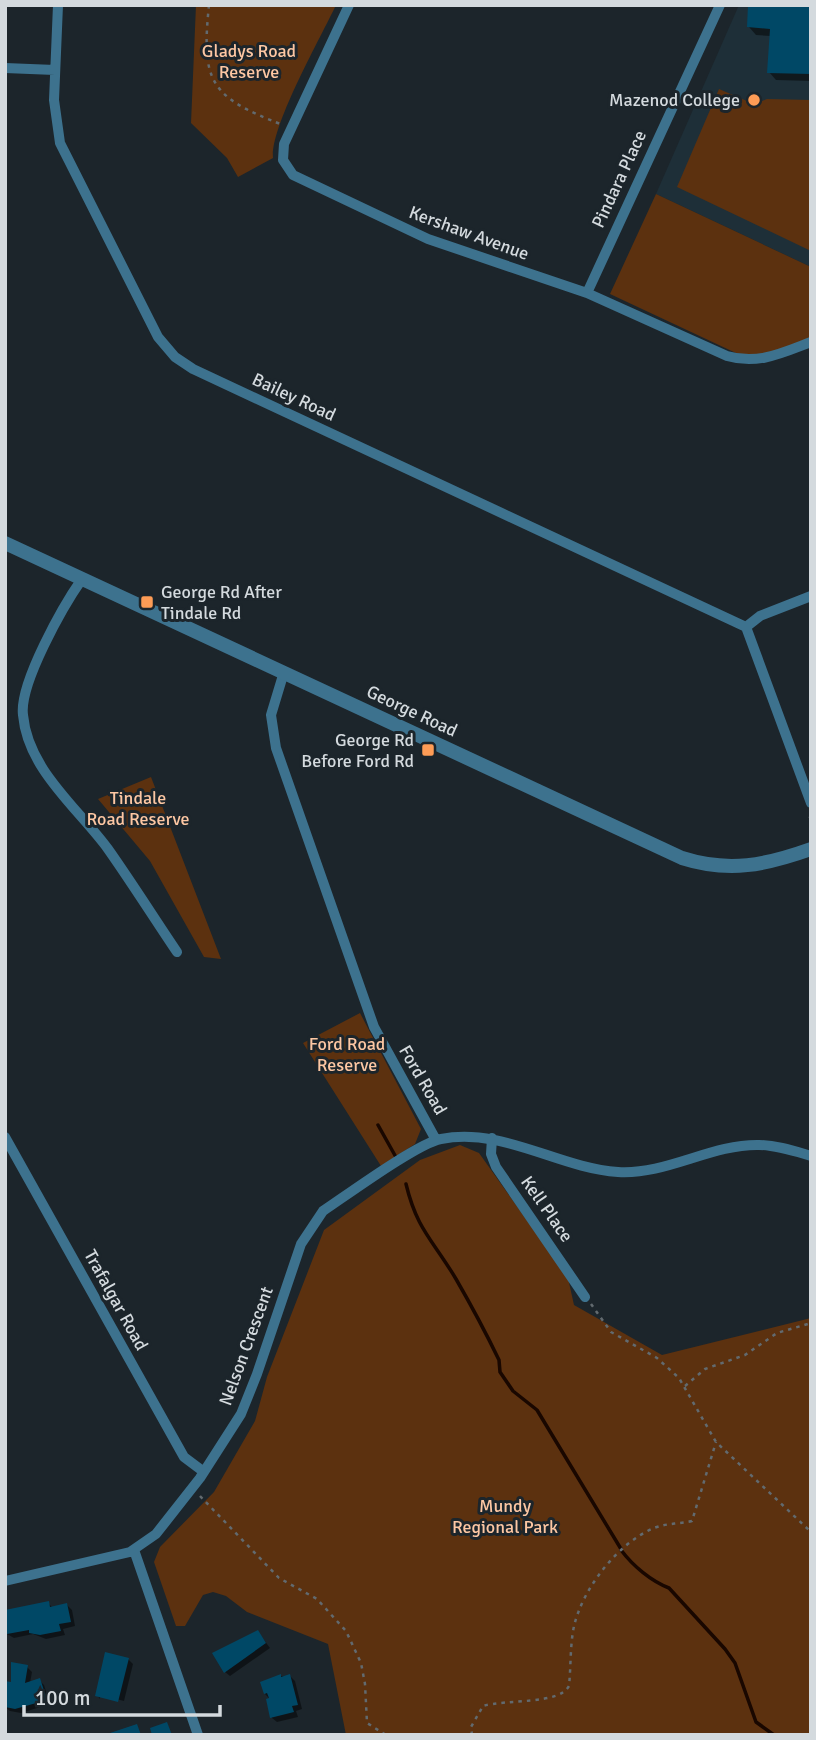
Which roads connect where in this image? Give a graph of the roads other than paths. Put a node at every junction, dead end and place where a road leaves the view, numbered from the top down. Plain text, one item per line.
1 (58, 5) edge
2 (349, 5) edge
3 (720, 5) edge
4 (5, 68) edge
5 (55, 70) junction
6 (587, 293) junction
7 (811, 342) edge
8 (5, 543) edge
9 (82, 579) junction
10 (811, 596) edge
11 (746, 627) junction
12 (284, 672) junction
13 (811, 803) edge
14 (811, 849) edge
15 (177, 952) dead end
16 (5, 1137) edge
17 (492, 1138) junction
18 (436, 1140) junction
19 (811, 1156) edge
20 (585, 1297) road end
21 (204, 1472) junction
22 (134, 1550) junction
23 (5, 1581) edge
24 (198, 1735) edge

1 - 5 street, Bailey Road
2 - 6 street, Kershaw Avenue
3 - 6 street, Pindara Place
4 - 5 street
5 - 11 street, Bailey Road
6 - 7 street, Kershaw Avenue
8 - 9 street, George Road
9 - 12 street, George Road
9 - 15 street
10 - 11 street
11 - 13 street
12 - 14 street, George Road
12 - 18 street, Ford Road
16 - 21 street, Trafalgar Road
17 - 18 street, Ford Road
17 - 19 street, Ford Road
17 - 20 street, Kell Place
18 - 21 street, Nelson Crescent
21 - 22 street, Nelson Crescent
22 - 23 street, Nelson Crescent
22 - 24 street

